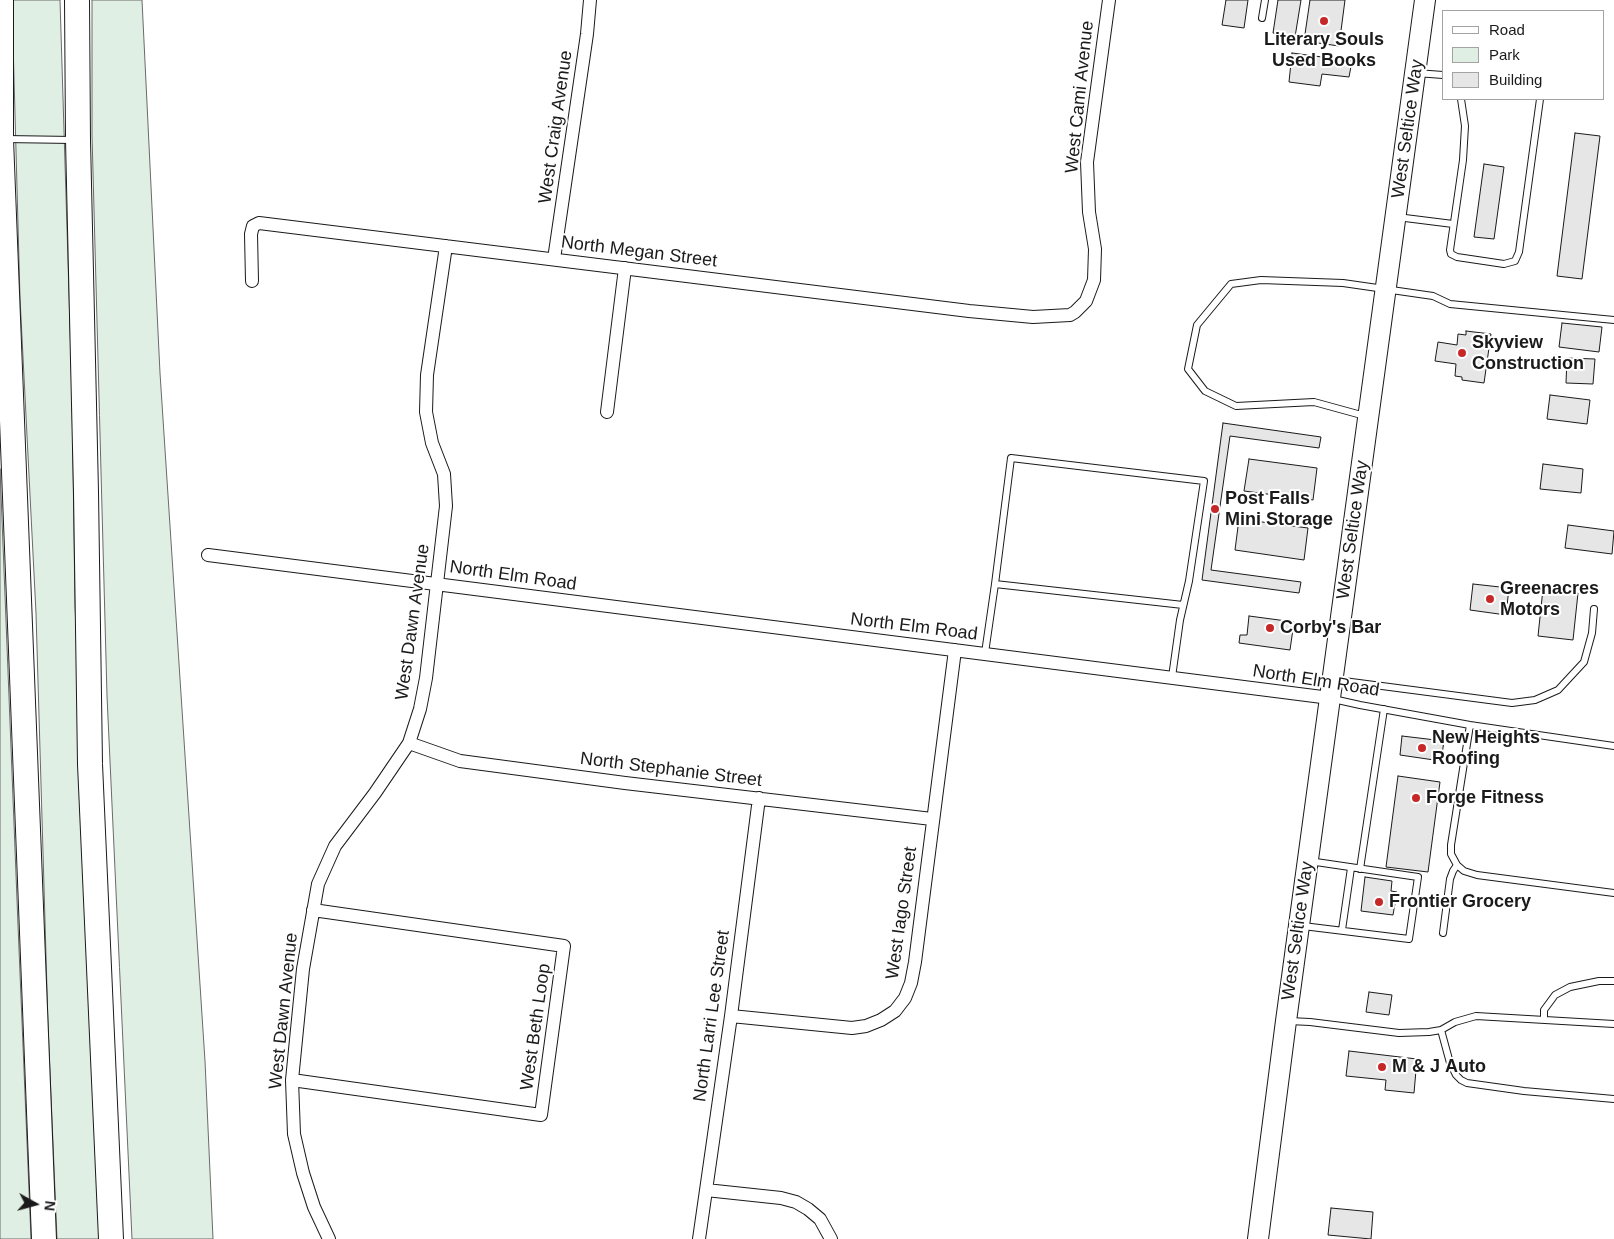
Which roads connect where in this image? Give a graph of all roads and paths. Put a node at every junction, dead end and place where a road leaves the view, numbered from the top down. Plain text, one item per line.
1 (1, 0) edge
2 (77, 0) edge
3 (590, 0) edge
4 (1109, 0) edge
5 (1265, 0) edge
6 (1425, 0) edge
7 (1262, 18) dead end
8 (1415, 73) junction
9 (1442, 76) edge
10 (1461, 100) edge
11 (1540, 100) edge
12 (1, 139) edge
13 (78, 140) junction
14 (1396, 217) junction
15 (1453, 224) junction
16 (446, 246) junction
17 (554, 259) junction
18 (625, 268) junction
19 (252, 281) dead end
20 (1386, 289) junction
21 (1075, 312) joint
22 (1614, 320) edge
23 (607, 412) dead end
24 (1368, 418) junction
25 (208, 555) dead end
26 (437, 584) junction
27 (995, 584) junction
28 (1183, 604) junction
29 (1594, 609) dead end
30 (955, 650) junction
31 (985, 653) junction
32 (1172, 677) junction
33 (1331, 688) junction
34 (1384, 710) junction
35 (1470, 725) junction
36 (409, 743) junction
37 (1614, 746) edge
38 (759, 798) junction
39 (932, 819) junction
40 (1307, 861) junction
41 (1457, 865) junction
42 (1352, 868) junction
43 (1360, 869) junction
44 (1614, 893) edge
45 (313, 910) junction
46 (1299, 925) junction
47 (1342, 930) junction
48 (1443, 933) dead end
49 (1614, 981) edge
50 (731, 1016) junction
51 (1544, 1020) junction
52 (1286, 1021) junction
53 (1614, 1024) edge
54 (1441, 1030) junction
55 (292, 1080) junction
56 (1614, 1099) edge
57 (706, 1190) junction
58 (44, 1239) edge
59 (111, 1239) edge
60 (329, 1239) edge
61 (699, 1239) edge
62 (831, 1239) edge
63 (1258, 1239) edge

1 - 12 highway
2 - 13 highway
3 - 17 street, West Craig Avenue
4 - 21 street, West Cami Avenue
5 - 7 lane
6 - 8 main road, West Seltice Way
8 - 9 lane
8 - 14 main road, West Seltice Way
10 - 15 lane
11 - 15 lane
12 - 13 lane
12 - 58 highway
13 - 59 highway
14 - 15 lane
14 - 20 main road, West Seltice Way
16 - 17 street, North Megan Street
16 - 19 street, North Megan Street
16 - 26 street, West Dawn Avenue
17 - 18 street, North Megan Street
18 - 21 street, North Megan Street
18 - 23 street
20 - 22 lane
20 - 24 main road, West Seltice Way
20 - 24 lane
24 - 33 main road, West Seltice Way
25 - 26 street, North Elm Road
26 - 30 street, North Elm Road
26 - 36 street, West Dawn Avenue
27 - 28 lane
27 - 28 lane
27 - 31 lane
28 - 32 lane
29 - 33 lane
30 - 31 street, North Elm Road
30 - 39 street, West Iago Street
31 - 32 street, North Elm Road
32 - 33 street, North Elm Road
33 - 34 lane, North Elm Road
33 - 40 main road, West Seltice Way
34 - 35 lane, North Elm Road
34 - 43 lane
35 - 37 lane, North Elm Road
35 - 41 lane
36 - 38 street, North Stephanie Street
36 - 45 street, West Dawn Avenue
38 - 39 street, North Stephanie Street
38 - 50 street, North Larri Lee Street
39 - 50 street, West Iago Street
40 - 42 lane
40 - 46 main road, West Seltice Way
41 - 44 lane
41 - 48 lane
42 - 43 lane
42 - 47 lane
43 - 47 lane
45 - 55 street, West Dawn Avenue
45 - 55 street, West Beth Loop
46 - 47 lane
46 - 52 main road, West Seltice Way
49 - 51 lane
50 - 57 street, North Larri Lee Street
51 - 53 lane
51 - 54 lane
52 - 54 lane
52 - 63 main road, West Seltice Way
54 - 56 lane
55 - 60 street, West Dawn Avenue
57 - 61 street, North Larri Lee Street
57 - 62 street

